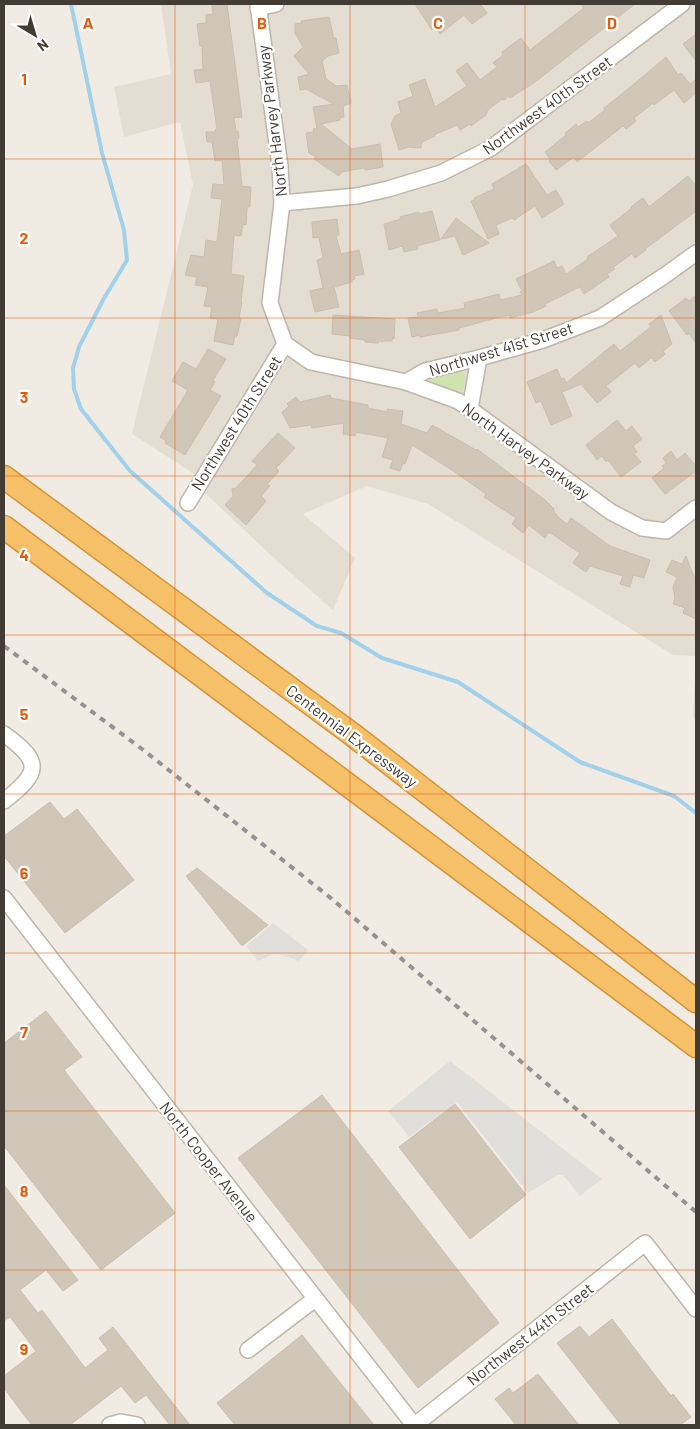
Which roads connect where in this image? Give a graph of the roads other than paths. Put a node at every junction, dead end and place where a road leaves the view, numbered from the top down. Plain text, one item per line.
1 (276, 4) edge
2 (682, 4) edge
3 (258, 6) edge
4 (282, 203) junction
5 (696, 252) edge
6 (285, 344) junction
7 (479, 358) junction
8 (406, 382) junction
9 (470, 409) junction
10 (4, 477) edge
11 (188, 503) dead end
12 (696, 508) edge
13 (4, 527) edge
14 (4, 734) edge
15 (4, 801) edge
16 (4, 898) edge
17 (696, 1001) edge
18 (696, 1046) edge
19 (315, 1299) junction
20 (696, 1309) edge
21 (248, 1350) dead end
22 (110, 1425) edge
23 (137, 1425) edge
24 (414, 1425) edge

1 - 3 street
2 - 4 street, Northwest 40th Street
3 - 4 street, North Harvey Parkway
4 - 6 street, North Harvey Parkway
5 - 7 street, Northwest 41st Street
6 - 8 street, North Harvey Parkway
6 - 11 street, Northwest 40th Street
7 - 8 street, Northwest 41st Street
7 - 9 street
8 - 9 street, North Harvey Parkway
9 - 12 street, North Harvey Parkway
10 - 17 highway, Centennial Expressway
13 - 18 highway
14 - 15 street
16 - 19 street, North Cooper Avenue
19 - 21 street
19 - 24 street, North Cooper Avenue
20 - 24 street, Northwest 44th Street
22 - 23 street

